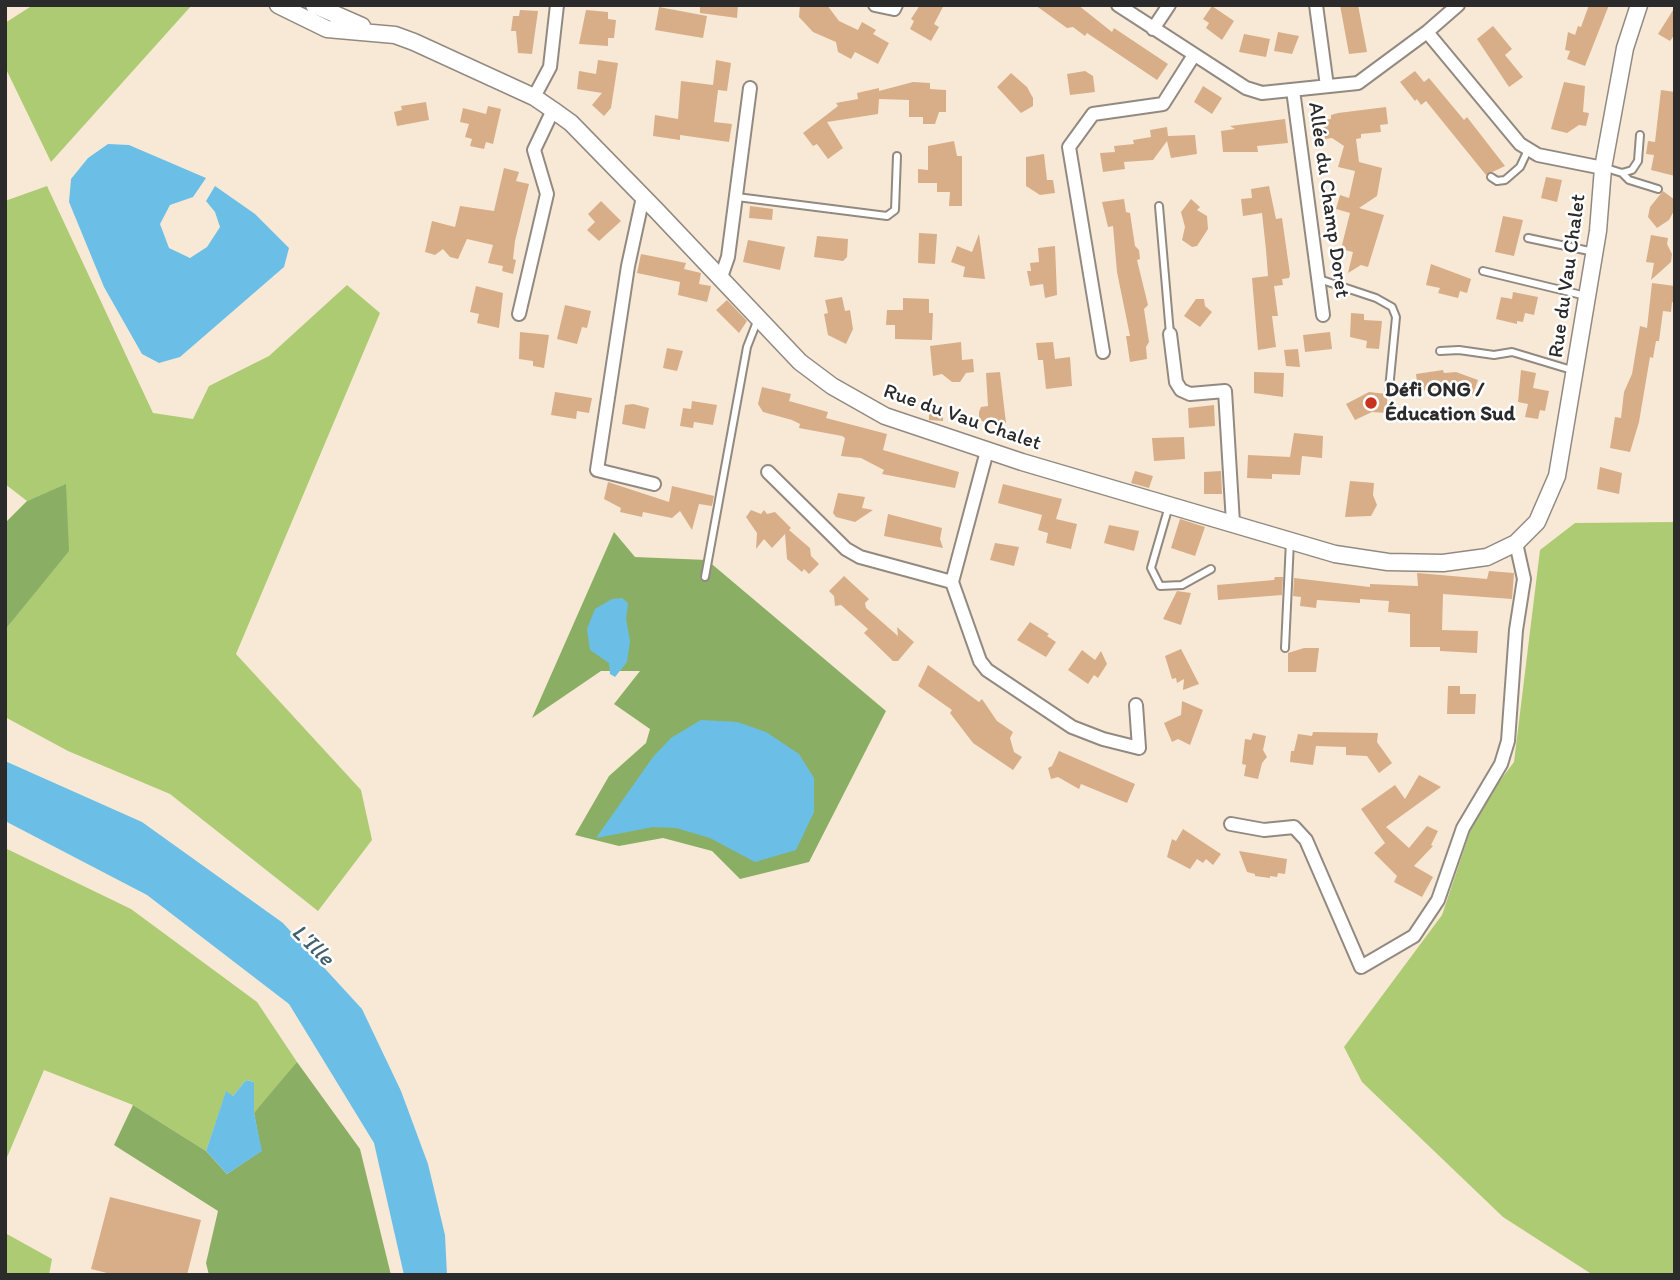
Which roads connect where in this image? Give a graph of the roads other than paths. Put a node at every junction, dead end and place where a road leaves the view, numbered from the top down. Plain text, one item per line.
1 (278, 5) edge
2 (314, 5) edge
3 (557, 5) edge
4 (875, 5) edge
5 (896, 5) edge
6 (1118, 5) edge
7 (1170, 5) edge
8 (1316, 5) edge
9 (1458, 5) edge
10 (1639, 5) edge
11 (304, 11) edge
12 (1153, 29) junction
13 (1427, 32) junction
14 (380, 33) junction
15 (1194, 55) junction
16 (1327, 86) junction
17 (750, 88) dead end
18 (1293, 90) junction
19 (534, 97) junction
20 (553, 110) junction
21 (1640, 135) dead end
22 (1528, 150) junction
23 (897, 156) dead end
24 (1603, 168) junction
25 (1622, 173) junction
26 (1490, 177) dead end
27 (1658, 189) dead end
28 (643, 197) junction
29 (737, 197) junction
30 (1158, 206) dead end
31 (1528, 238) dead end
32 (1595, 252) junction
33 (1483, 271) dead end
34 (721, 277) junction
35 (1319, 279) junction
36 (1587, 297) junction
37 (519, 314) dead end
38 (1324, 315) dead end
39 (758, 318) junction
40 (1170, 334) joint
41 (1440, 351) dead end
42 (1103, 352) dead end
43 (1576, 371) junction
44 (1389, 390) dead end
45 (987, 451) junction
46 (768, 472) dead end
47 (654, 484) dead end
48 (1169, 504) junction
49 (1233, 523) junction
50 (1290, 540) junction
51 (1516, 543) junction
52 (1211, 569) dead end
53 (705, 577) dead end
54 (952, 582) junction
55 (1285, 648) dead end
56 (1136, 705) dead end
57 (1231, 824) dead end

1 - 11 street, Rue du Vau Chalet
2 - 14 street, Rue du Vau Chalet
3 - 19 street
4 - 5 street
6 - 12 street
7 - 12 street
8 - 16 street
9 - 13 street
10 - 24 street, Rue du Vau Chalet
11 - 14 street, Rue du Vau Chalet
12 - 15 street
13 - 16 street
13 - 22 street
14 - 19 street, Rue du Vau Chalet
15 - 18 street
15 - 42 street
16 - 18 street
17 - 29 street
18 - 35 street, Allée du Champ Doret
19 - 20 street, Rue du Vau Chalet
20 - 28 street, Rue du Vau Chalet
20 - 37 street
21 - 25 lane
22 - 24 street
22 - 26 lane
23 - 29 lane
24 - 25 lane
24 - 32 street, Rue du Vau Chalet
25 - 27 lane
28 - 34 street, Rue du Vau Chalet
28 - 47 street
29 - 34 street
30 - 40 lane
31 - 32 lane
32 - 36 street, Rue du Vau Chalet
33 - 36 lane
34 - 39 street, Rue du Vau Chalet
35 - 38 street, Allée du Champ Doret
35 - 44 lane
36 - 43 street, Rue du Vau Chalet
39 - 45 street, Rue du Vau Chalet
39 - 53 lane
40 - 49 street
41 - 43 lane
43 - 51 street, Rue du Vau Chalet
45 - 48 street, Rue du Vau Chalet
45 - 54 street
46 - 54 street
48 - 49 street, Rue du Vau Chalet
48 - 52 lane
49 - 50 street, Rue du Vau Chalet
50 - 51 street, Rue du Vau Chalet
50 - 55 lane
51 - 57 street
54 - 56 street

